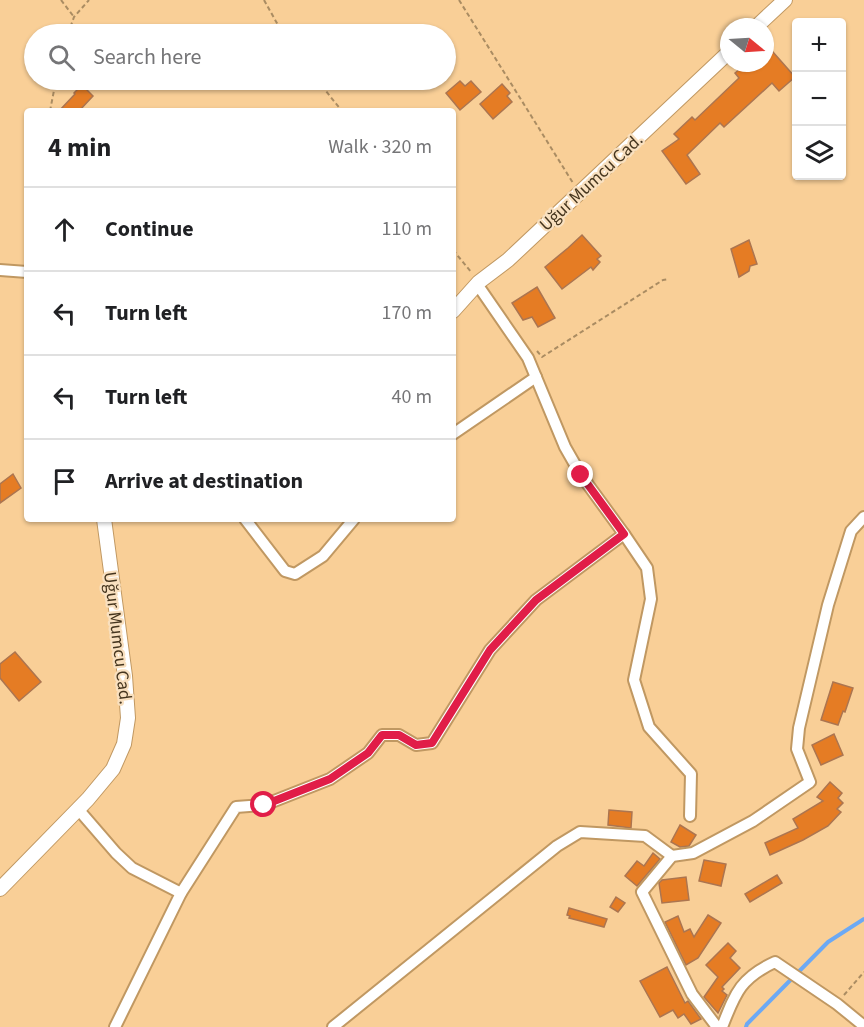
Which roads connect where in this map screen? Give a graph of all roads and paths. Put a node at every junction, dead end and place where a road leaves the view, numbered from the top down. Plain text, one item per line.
1 (61, 0) edge
2 (89, 0) edge
3 (264, 0) edge
4 (459, 0) edge
5 (785, 0) edge
6 (74, 17) junction
7 (766, 18) edge
8 (72, 24) edge
9 (277, 24) edge
10 (720, 60) edge
11 (54, 90) edge
12 (325, 90) edge
13 (51, 108) edge
14 (340, 108) edge
15 (579, 193) junction
16 (456, 254) edge
17 (0, 270) edge
18 (24, 272) edge
19 (669, 279) dead end
20 (478, 283) junction
21 (456, 308) edge
22 (535, 349) dead end
23 (536, 377) junction
24 (456, 432) edge
25 (864, 517) edge
26 (104, 522) edge
27 (247, 522) edge
28 (351, 522) edge
29 (624, 534) junction
30 (78, 809) junction
31 (690, 816) dead end
32 (672, 856) junction
33 (0, 889) edge
34 (181, 893) junction
35 (864, 972) edge
36 (837, 1004) junction
37 (864, 1026) edge
38 (115, 1027) edge
39 (333, 1027) edge
40 (719, 1027) edge

1 - 6 path
2 - 6 path
3 - 9 path
4 - 15 path
5 - 7 street
6 - 8 path
10 - 15 street, Uğur Mumcu Cad.
11 - 13 path
12 - 14 path
15 - 20 street, Uğur Mumcu Cad.
16 - 20 path
17 - 18 street
19 - 22 path
20 - 21 street, Uğur Mumcu Cad.
20 - 23 street
23 - 24 street
23 - 29 street
25 - 32 street
26 - 30 street, Uğur Mumcu Cad.
27 - 28 street
29 - 31 street
29 - 34 street
30 - 33 street, Uğur Mumcu Cad.
30 - 34 street
32 - 39 street
32 - 40 street
34 - 38 street
35 - 36 path
36 - 37 street
36 - 40 street

